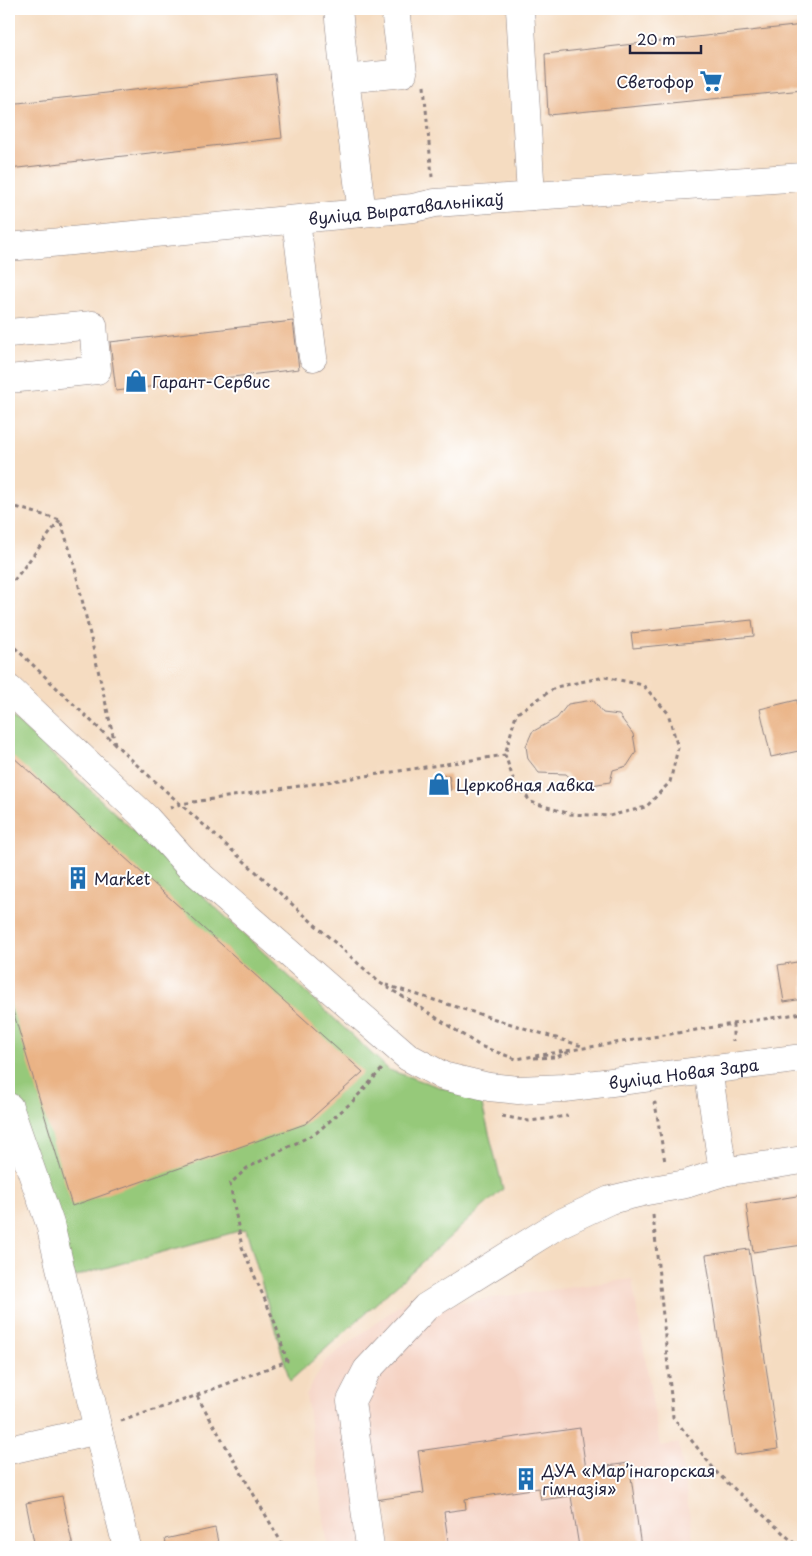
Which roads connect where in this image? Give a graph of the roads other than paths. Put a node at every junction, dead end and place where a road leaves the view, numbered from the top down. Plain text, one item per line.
1 (338, 9) edge
2 (394, 9) edge
3 (520, 9) edge
4 (345, 79) junction
5 (803, 177) edge
6 (531, 196) junction
7 (362, 213) junction
8 (296, 220) junction
9 (9, 247) edge
10 (9, 332) edge
11 (313, 357) dead end
12 (9, 379) edge
13 (9, 689) edge
14 (803, 1058) edge
15 (708, 1069) junction
16 (9, 1107) edge
17 (803, 1160) edge
18 (723, 1172) junction
19 (98, 1430) junction
20 (9, 1450) edge
21 (127, 1547) edge
22 (370, 1547) edge

1 - 4 street
2 - 4 street
3 - 6 street
4 - 7 street
5 - 6 street, вуліца Выратавальнікаў
6 - 7 street, вуліца Выратавальнікаў
7 - 8 street, вуліца Выратавальнікаў
8 - 9 street, вуліца Выратавальнікаў
8 - 11 street
10 - 12 street
13 - 15 street, вуліца Новая Зара
14 - 15 street, вуліца Новая Зара
15 - 18 street
16 - 19 street
17 - 18 street
18 - 22 street
19 - 20 street
19 - 21 street

